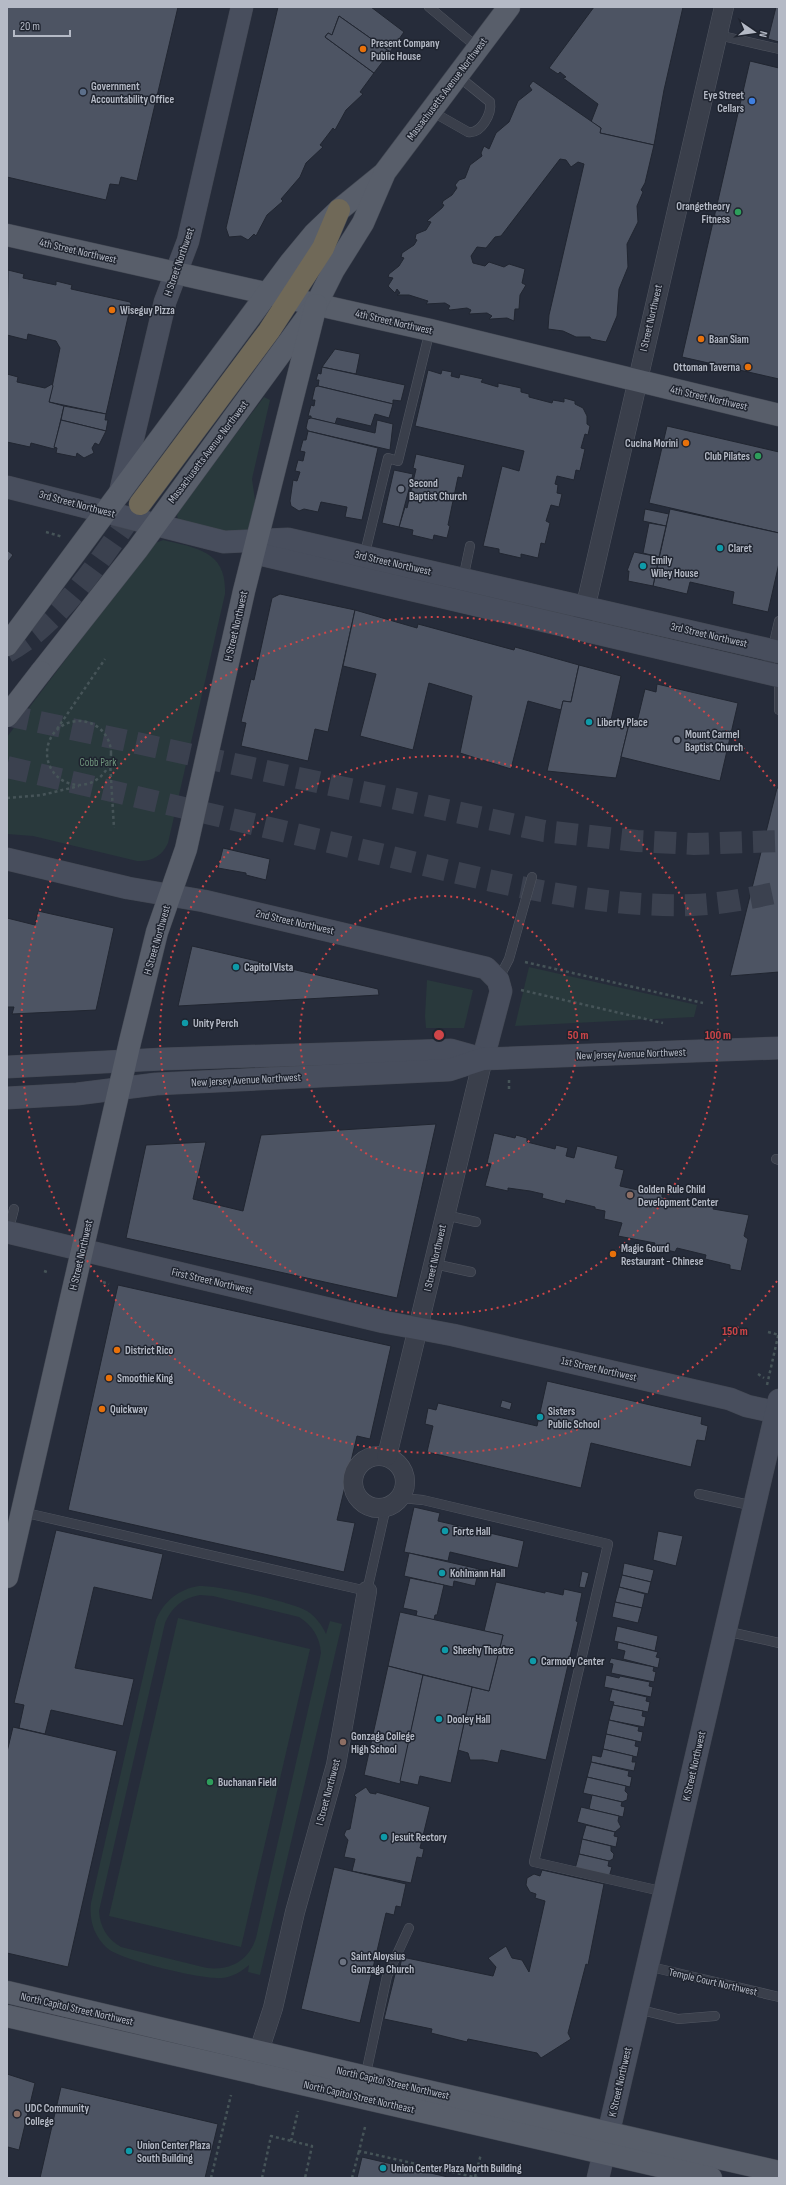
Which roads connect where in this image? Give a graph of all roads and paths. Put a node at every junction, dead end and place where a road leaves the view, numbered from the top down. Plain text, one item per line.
1 (242, 7) edge
2 (429, 7) edge
3 (509, 7) edge
4 (724, 7) edge
5 (718, 35) junction
6 (478, 48) junction
7 (779, 49) edge
8 (458, 76) junction
9 (431, 111) junction
10 (385, 172) junction
11 (338, 210) junction
12 (7, 234) edge
13 (176, 273) junction
14 (268, 294) junction
15 (290, 299) junction
16 (316, 305) junction
17 (430, 330) junction
18 (637, 381) junction
19 (779, 415) edge
20 (7, 487) edge
21 (120, 493) junction
22 (140, 504) tunnel mouth
23 (106, 512) junction
24 (153, 525) junction
25 (46, 532) dead end
26 (67, 538) dead end
27 (470, 546) dead end
28 (255, 547) junction
29 (360, 566) junction
30 (463, 579) junction
31 (586, 607) junction
32 (779, 621) edge
33 (580, 630) junction
34 (7, 645) edge
35 (776, 651) edge
36 (105, 659) dead end
37 (776, 675) edge
38 (779, 710) edge
39 (7, 716) edge
40 (55, 731) junction
41 (110, 761) junction
42 (81, 786) junction
43 (7, 798) edge
44 (114, 828) dead end
45 (7, 859) edge
46 (532, 877) dead end
47 (170, 895) junction
48 (525, 962) dead end
49 (498, 980) junction
50 (518, 989) dead end
51 (703, 1003) dead end
52 (663, 1023) dead end
53 (779, 1048) edge
54 (483, 1059) junction
55 (126, 1061) junction
56 (7, 1068) edge
57 (509, 1080) dead end
58 (509, 1088) dead end
59 (119, 1089) junction
60 (7, 1098) edge
61 (14, 1209) dead end
62 (445, 1215) junction
63 (476, 1222) dead end
64 (7, 1232) edge
65 (82, 1250) junction
66 (434, 1264) junction
67 (472, 1272) dead end
68 (103, 1282) dead end
69 (109, 1284) dead end
70 (418, 1328) junction
71 (768, 1332) dead end
72 (779, 1334) edge
73 (771, 1366) dead end
74 (758, 1374) dead end
75 (764, 1378) dead end
76 (778, 1408) edge
77 (387, 1456) junction
78 (699, 1494) dead end
79 (393, 1502) junction
80 (754, 1506) junction
81 (22, 1512) junction
82 (7, 1577) edge
83 (367, 1590) junction
84 (725, 1631) junction
85 (779, 1643) edge
86 (664, 1892) junction
87 (409, 1928) dead end
88 (647, 1966) junction
89 (7, 1992) edge
90 (779, 1997) edge
91 (75, 2008) junction
92 (637, 2009) junction
93 (7, 2016) edge
94 (715, 2016) dead end
95 (70, 2030) junction
96 (256, 2062) junction
97 (363, 2087) junction
98 (230, 2095) dead end
99 (298, 2111) dead end
100 (365, 2126) dead end
101 (609, 2132) junction
102 (292, 2141) junction
103 (359, 2151) junction
104 (604, 2153) junction
105 (481, 2154) dead end
106 (779, 2172) edge
107 (211, 2178) edge
108 (262, 2178) edge
109 (305, 2178) edge
110 (352, 2178) edge
111 (477, 2178) edge
112 (598, 2178) edge
113 (711, 2178) edge

1 - 13 street, H Street Northwest
2 - 6 lane
3 - 6 main road, Massachusetts Avenue Northwest
4 - 5 street, I Street Northwest
5 - 7 lane
5 - 18 street, I Street Northwest
6 - 8 main road, Massachusetts Avenue Northwest
8 - 9 main road, Massachusetts Avenue Northwest
8 - 9 lane
9 - 10 main road, Massachusetts Avenue Northwest
10 - 11 main road, Massachusetts Avenue Northwest
10 - 16 main road, Massachusetts Avenue Northwest
11 - 14 main road, Massachusetts Avenue Northwest
11 - 15 highway
12 - 13 main road, 4th Street Northwest
13 - 14 main road, 4th Street Northwest
13 - 21 street, H Street Northwest
14 - 15 main road, 4th Street Northwest
14 - 21 main road, Massachusetts Avenue Northwest
15 - 16 main road, 4th Street Northwest
15 - 22 highway
16 - 17 main road, 4th Street Northwest
16 - 24 main road, Massachusetts Avenue Northwest
16 - 28 main road, H Street Northwest
17 - 18 main road, 4th Street Northwest
17 - 29 lane
18 - 19 main road, 4th Street Northwest
18 - 31 street, I Street Northwest
20 - 23 street, 3rd Street Northwest
21 - 23 main road, Massachusetts Avenue Northwest
23 - 24 street, 3rd Street Northwest
23 - 34 main road, Massachusetts Avenue Northwest
24 - 28 street, 3rd Street Northwest
24 - 39 main road, Massachusetts Avenue Northwest, bridge
25 - 26 path
27 - 30 lane
28 - 29 street, 3rd Street Northwest
28 - 47 main road, H Street Northwest
29 - 30 street, 3rd Street Northwest
29 - 33 street, 3rd Street Northwest
30 - 31 street, 3rd Street Northwest
31 - 33 street, I Street Northwest
31 - 35 street, 3rd Street Northwest
32 - 35 lane
33 - 37 street, 3rd Street Northwest
35 - 37 lane
36 - 40 path
37 - 38 lane
40 - 41 path
40 - 42 path
41 - 42 path
41 - 44 path
42 - 43 path
45 - 47 street, 2nd Street Northwest
46 - 49 lane
47 - 49 street, 2nd Street Northwest
47 - 55 main road, H Street Northwest
48 - 51 path
49 - 54 street
50 - 52 path
53 - 54 street, New Jersey Avenue Northwest
54 - 55 street, New Jersey Avenue Northwest
54 - 59 street, New Jersey Avenue Northwest
54 - 62 street, I Street Northwest
55 - 56 street, New Jersey Avenue Northwest
55 - 59 main road, H Street Northwest
57 - 58 path
59 - 60 street, New Jersey Avenue Northwest
59 - 65 main road, H Street Northwest
61 - 64 lane
62 - 63 lane
62 - 66 street, I Street Northwest
64 - 65 street, First Street Northwest
65 - 70 street, First Street Northwest
65 - 81 main road, H Street Northwest
66 - 67 lane
66 - 70 street, I Street Northwest
68 - 69 path
70 - 76 street, 1st Street Northwest
70 - 77 street, I Street Northwest
71 - 72 path
72 - 73 path
74 - 75 path
76 - 80 street, K Street Northwest
77 - 79 street, I Street Northwest
77 - 79 street
78 - 80 lane
79 - 83 lane, I Street Northwest
79 - 86 lane
80 - 84 street, K Street Northwest
81 - 82 main road, H Street Northwest
81 - 83 lane
83 - 96 street, I Street Northwest
84 - 85 lane
84 - 86 street, K Street Northwest
86 - 88 street, K Street Northwest
87 - 97 lane
88 - 90 lane, Temple Court Northwest
88 - 92 street, K Street Northwest
89 - 91 main road, North Capitol Street Northwest
91 - 95 main road
91 - 96 main road, North Capitol Street Northwest
92 - 94 lane
92 - 101 street, K Street Northwest
93 - 95 main road
95 - 96 main road
96 - 97 main road, North Capitol Street Northwest
97 - 101 main road, North Capitol Street Northwest
97 - 104 main road, North Capitol Street Northeast
98 - 107 path
99 - 102 path
100 - 103 path
101 - 104 street, K Street Northwest
101 - 106 main road, North Capitol Street Northwest
102 - 108 path
102 - 109 path
103 - 110 path
103 - 111 path
104 - 112 street, K Street Northwest
104 - 113 main road, North Capitol Street Northeast
105 - 111 path

